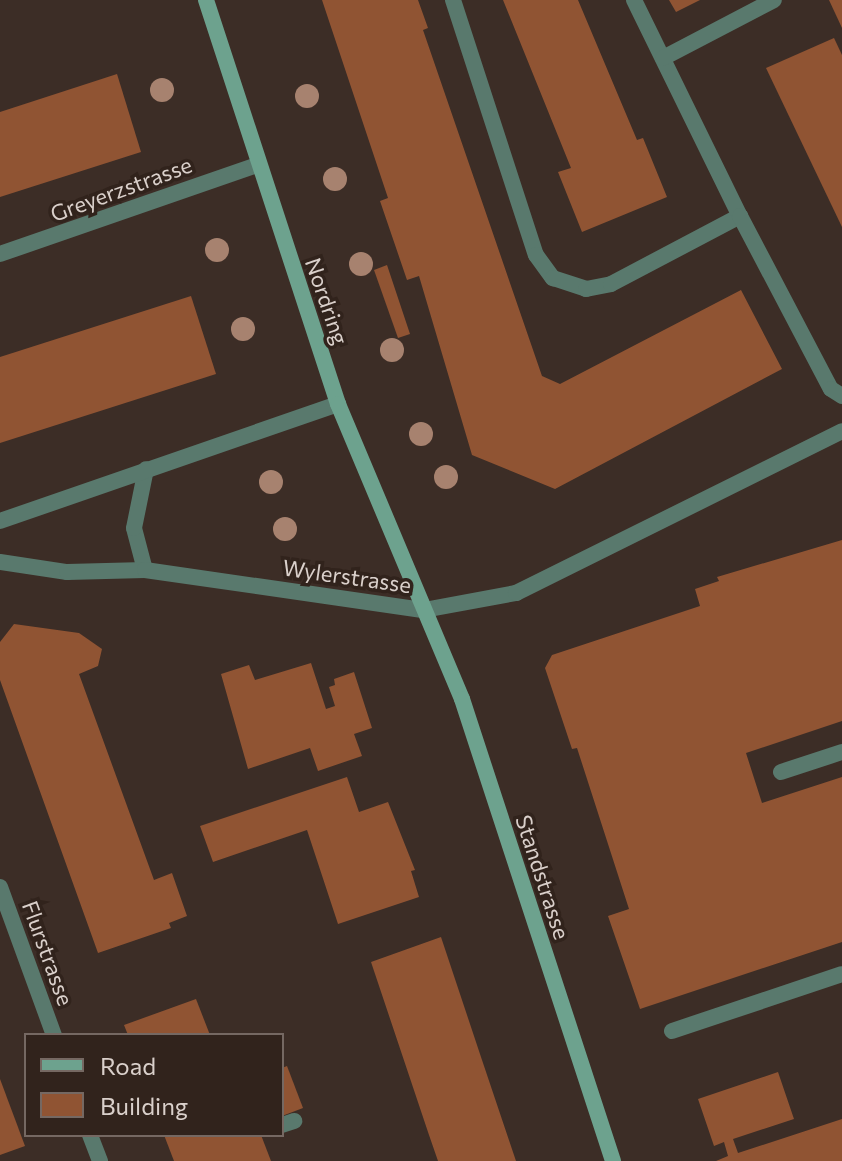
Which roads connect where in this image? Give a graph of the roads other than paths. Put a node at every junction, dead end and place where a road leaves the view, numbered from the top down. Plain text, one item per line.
1 (206, 0) edge
2 (453, 0) edge
3 (634, 0) edge
4 (774, 0) edge
5 (663, 58) junction
6 (257, 165) junction
7 (740, 216) junction
8 (0, 254) edge
9 (842, 396) edge
10 (338, 404) junction
11 (842, 431) edge
12 (146, 469) junction
13 (0, 521) edge
14 (0, 562) edge
15 (145, 570) junction
16 (424, 610) junction
17 (842, 752) edge
18 (781, 772) dead end
19 (0, 887) edge
20 (842, 974) edge
21 (672, 1031) dead end
22 (53, 1033) edge
23 (91, 1137) edge
24 (100, 1161) edge
25 (613, 1161) edge

1 - 6 main road, Nordring
2 - 7 street
3 - 5 street
4 - 5 street
5 - 7 street
6 - 8 street, Greyerzstrasse
6 - 10 main road, Nordring
7 - 9 street
10 - 12 street
10 - 16 main road, Nordring
11 - 16 street, Wylerstrasse
12 - 13 street
12 - 15 street
14 - 15 street, Wylerstrasse
15 - 16 street, Wylerstrasse
16 - 25 main road, Standstrasse
17 - 18 street
19 - 22 street, Flurstrasse
20 - 21 street
23 - 24 street

